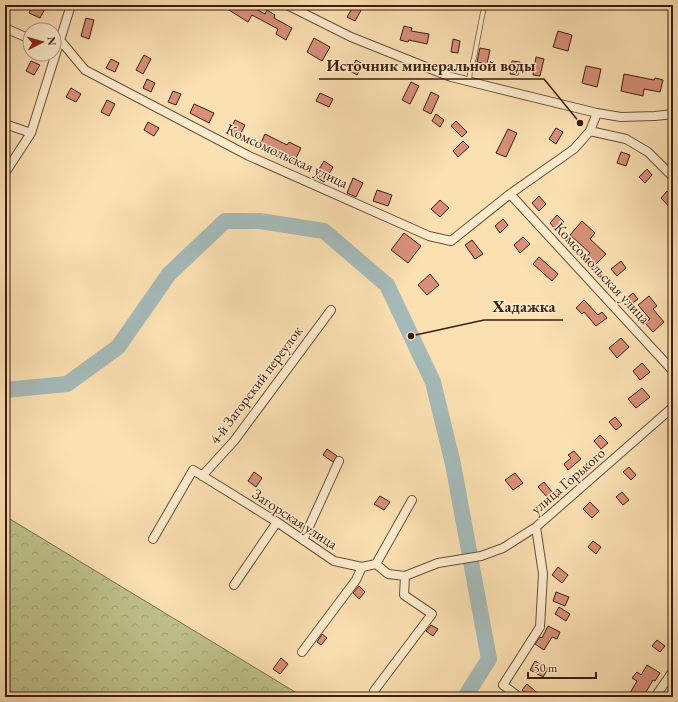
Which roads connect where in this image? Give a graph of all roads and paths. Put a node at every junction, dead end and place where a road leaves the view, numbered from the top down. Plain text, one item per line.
1 (71, 5) edge
2 (287, 5) edge
3 (483, 12) dead end
4 (5, 28) edge
5 (62, 34) edge
6 (22, 35) edge
7 (62, 42) edge
8 (52, 62) edge
9 (469, 82) junction
10 (597, 113) junction
11 (673, 114) edge
12 (5, 124) edge
13 (590, 131) junction
14 (31, 133) junction
15 (5, 173) edge
16 (673, 177) edge
17 (510, 194) junction
18 (331, 310) dead end
19 (673, 372) edge
20 (673, 407) edge
21 (339, 461) dead end
22 (202, 476) junction
23 (412, 500) dead end
24 (277, 522) junction
25 (536, 528) junction
26 (153, 539) dead end
27 (303, 540) junction
28 (376, 564) junction
29 (362, 567) junction
30 (405, 576) junction
31 (234, 585) dead end
32 (302, 652) dead end
33 (673, 671) edge
34 (374, 691) dead end
35 (519, 697) edge
36 (655, 697) edge

1 - 5 street
2 - 9 street
3 - 9 lane
4 - 6 street
7 - 17 street, Комсомольская улица
8 - 14 street
9 - 10 street
10 - 11 street
10 - 13 street
12 - 14 street
13 - 16 street
13 - 17 street, Комсомольская улица
14 - 15 street
17 - 19 street, Комсомольская улица
18 - 22 street, 4-й Загорский переулок
20 - 25 street, улица Горького
21 - 27 street
22 - 24 street, Загорская улица
22 - 26 street, Загорская улица
23 - 28 street
24 - 27 street, Загорская улица
24 - 31 street
25 - 30 street
25 - 35 street, улица Горького
27 - 29 street, Загорская улица
28 - 29 street, Загорская улица
28 - 30 street
29 - 32 street
30 - 34 street
33 - 36 street

